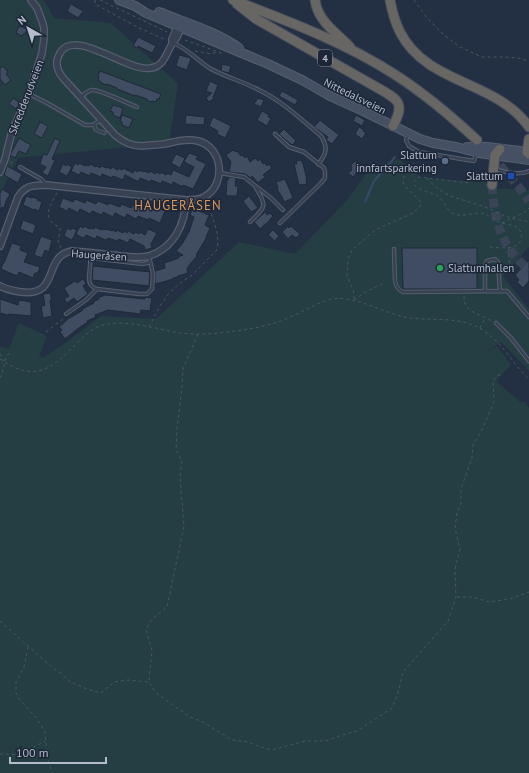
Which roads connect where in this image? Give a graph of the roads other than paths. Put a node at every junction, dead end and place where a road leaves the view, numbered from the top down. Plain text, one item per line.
1 (31, 0) edge
2 (119, 0) edge
3 (232, 0) edge
4 (315, 0) edge
5 (390, 0) edge
6 (180, 24) junction
7 (172, 43) junction
8 (354, 51) junction
9 (29, 94) junction
10 (80, 97) junction
11 (137, 107) dead end
12 (101, 119) junction
13 (94, 124) junction
14 (393, 126) junction
15 (529, 127) edge
16 (104, 133) dead end
17 (275, 134) dead end
18 (408, 134) junction
19 (529, 139) edge
20 (476, 146) junction
21 (498, 152) junction
22 (529, 154) edge
23 (318, 164) junction
24 (494, 165) junction
25 (20, 167) road end
26 (529, 171) edge
27 (0, 172) edge
28 (220, 173) junction
29 (489, 182) tunnel mouth
30 (47, 185) junction
31 (255, 186) junction
32 (186, 200) junction
33 (283, 210) dead end
34 (250, 222) dead end
35 (280, 223) dead end
36 (0, 246) edge
37 (394, 249) dead end
38 (91, 255) junction
39 (149, 256) junction
40 (150, 262) junction
41 (0, 286) edge
42 (97, 289) junction
43 (485, 291) junction
44 (500, 291) junction
45 (66, 314) road end
46 (529, 317) edge
47 (496, 323) road end
48 (529, 361) edge

1 - 9 street, Skredderudveien
2 - 6 main road, Nittedalsveien
3 - 8 highway, 4
3 - 14 highway, 4
4 - 8 highway, 4
5 - 15 highway
6 - 7 street
6 - 14 main road, Nittedalsveien
7 - 10 street
7 - 23 lane
8 - 20 highway, 4
9 - 13 lane
9 - 27 street, Skredderudveien
10 - 11 lane
10 - 12 street
12 - 13 lane
12 - 28 street
13 - 16 lane
14 - 18 main road, Nittedalsveien
17 - 23 lane
18 - 20 main road, Nittedalsveien
18 - 20 lane
19 - 22 highway
20 - 21 main road, Nittedalsveien
21 - 22 main road, Nittedalsveien
21 - 24 highway
23 - 35 lane
24 - 26 lane
24 - 29 highway
25 - 30 lane
28 - 31 lane
28 - 32 street
30 - 32 street
30 - 36 street
31 - 33 lane
31 - 34 lane
32 - 39 street, Haugeråsen
37 - 43 lane
38 - 39 street, Haugeråsen
38 - 40 lane
38 - 41 street, Haugeråsen
38 - 42 lane
39 - 40 lane
40 - 42 lane
42 - 45 lane
43 - 44 lane
43 - 44 lane
44 - 46 lane
47 - 48 lane

